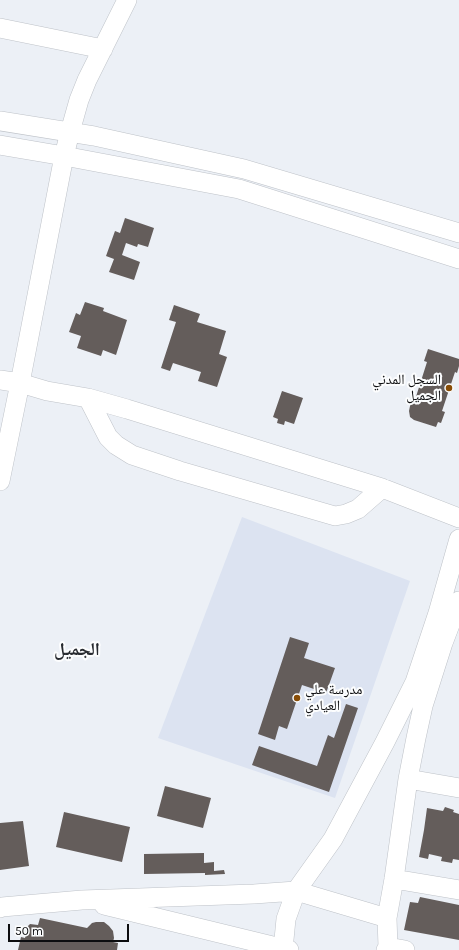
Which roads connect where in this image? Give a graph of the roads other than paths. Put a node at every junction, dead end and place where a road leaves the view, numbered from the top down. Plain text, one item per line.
1 (127, 0) edge
2 (0, 28) edge
3 (103, 49) junction
4 (0, 121) edge
5 (70, 132) junction
6 (0, 145) edge
7 (64, 156) junction
8 (459, 233) edge
9 (459, 259) edge
10 (0, 380) edge
11 (20, 383) junction
12 (88, 398) junction
13 (0, 481) edge
14 (382, 488) junction
15 (459, 518) edge
16 (459, 539) edge
17 (454, 575) edge
18 (458, 604) edge
19 (408, 779) junction
20 (459, 788) edge
21 (394, 879) junction
22 (296, 890) junction
23 (459, 890) edge
24 (82, 900) junction
25 (0, 908) edge
26 (387, 918) junction
27 (285, 949) edge
28 (393, 949) edge

1 - 3 street
2 - 3 street
3 - 5 street
4 - 5 street
5 - 7 street
5 - 8 street
6 - 7 street
7 - 9 street
7 - 11 street
10 - 11 street
11 - 12 street
11 - 13 street
12 - 14 street
12 - 14 street
14 - 15 street
16 - 17 street
17 - 22 street
18 - 19 street
19 - 20 street
19 - 21 street
21 - 23 street
21 - 26 street
22 - 24 street
22 - 26 street
22 - 27 street
24 - 25 street
24 - 27 street
26 - 28 street

